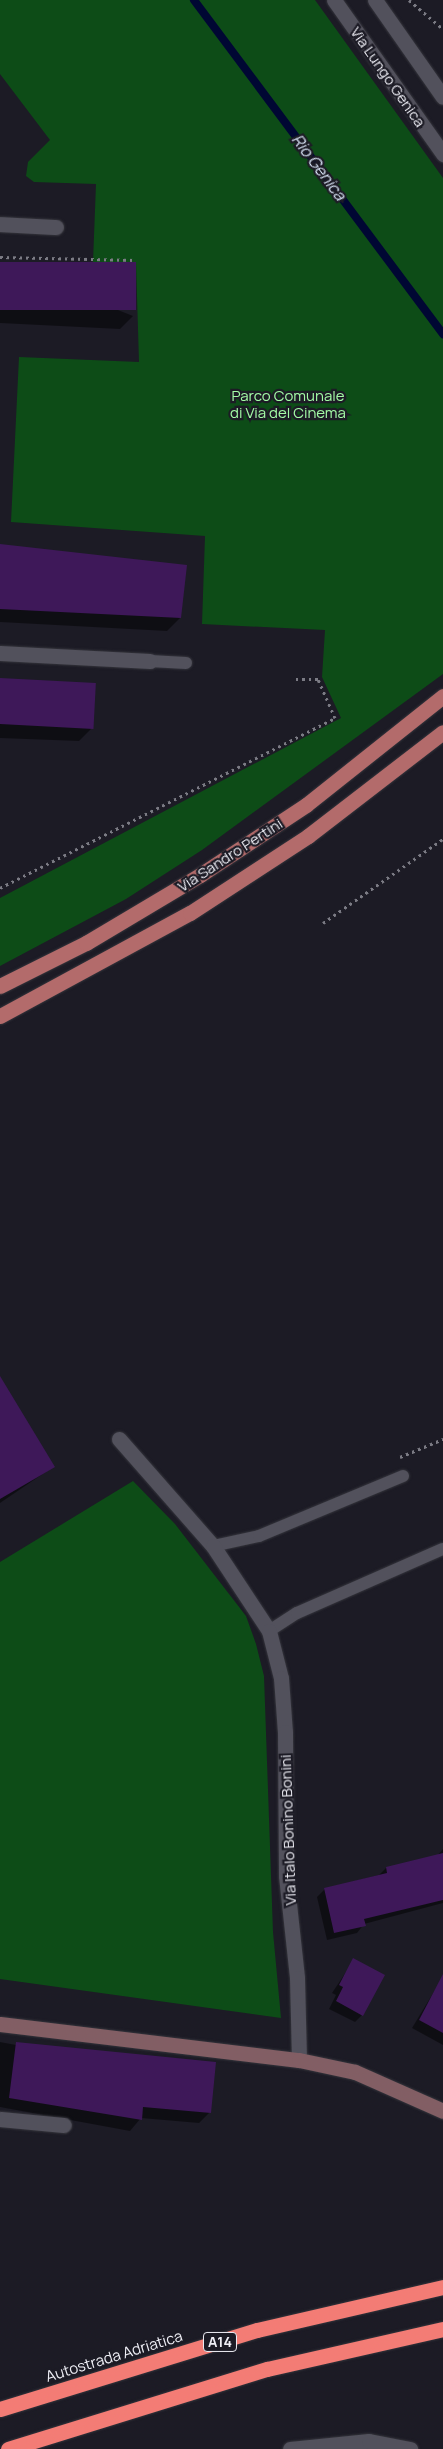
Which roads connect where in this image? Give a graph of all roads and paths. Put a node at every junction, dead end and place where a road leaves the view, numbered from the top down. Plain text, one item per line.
1 (334, 0) edge
2 (375, 0) edge
3 (409, 0) edge
4 (443, 29) edge
5 (443, 97) edge
6 (443, 154) edge
7 (0, 224) edge
8 (56, 227) dead end
9 (0, 257) edge
10 (135, 260) dead end
11 (0, 653) edge
12 (150, 661) joint
13 (186, 664) dead end
14 (296, 679) dead end
15 (443, 696) edge
16 (443, 732) edge
17 (443, 839) edge
18 (0, 888) edge
19 (323, 923) dead end
20 (0, 986) edge
21 (0, 1016) edge
22 (119, 1439) dead end
23 (404, 1476) dead end
24 (213, 1546) junction
25 (443, 1548) edge
26 (269, 1631) junction
27 (0, 2024) edge
28 (299, 2060) junction
29 (443, 2111) edge
30 (0, 2119) edge
31 (64, 2125) dead end
32 (443, 2287) edge
33 (443, 2329) edge
34 (0, 2409) edge
35 (8, 2449) edge
36 (290, 2449) edge
37 (410, 2449) edge

1 - 6 street, Via Lungo Genica
2 - 5 street
3 - 4 path
7 - 8 street
9 - 10 path
11 - 12 street
12 - 13 lane
14 - 18 path
15 - 20 main road, Via Sandro Pertini
16 - 21 main road, Via Sandro Pertini
17 - 19 path
22 - 24 street, Via Italo Bonino Bonini
23 - 24 lane
24 - 26 street, Via Italo Bonino Bonini
25 - 26 lane
26 - 28 street, Via Italo Bonino Bonini
27 - 28 main road
28 - 29 main road
30 - 31 street
32 - 34 highway, Autostrada Adriatica / A14
33 - 35 highway
36 - 37 street

